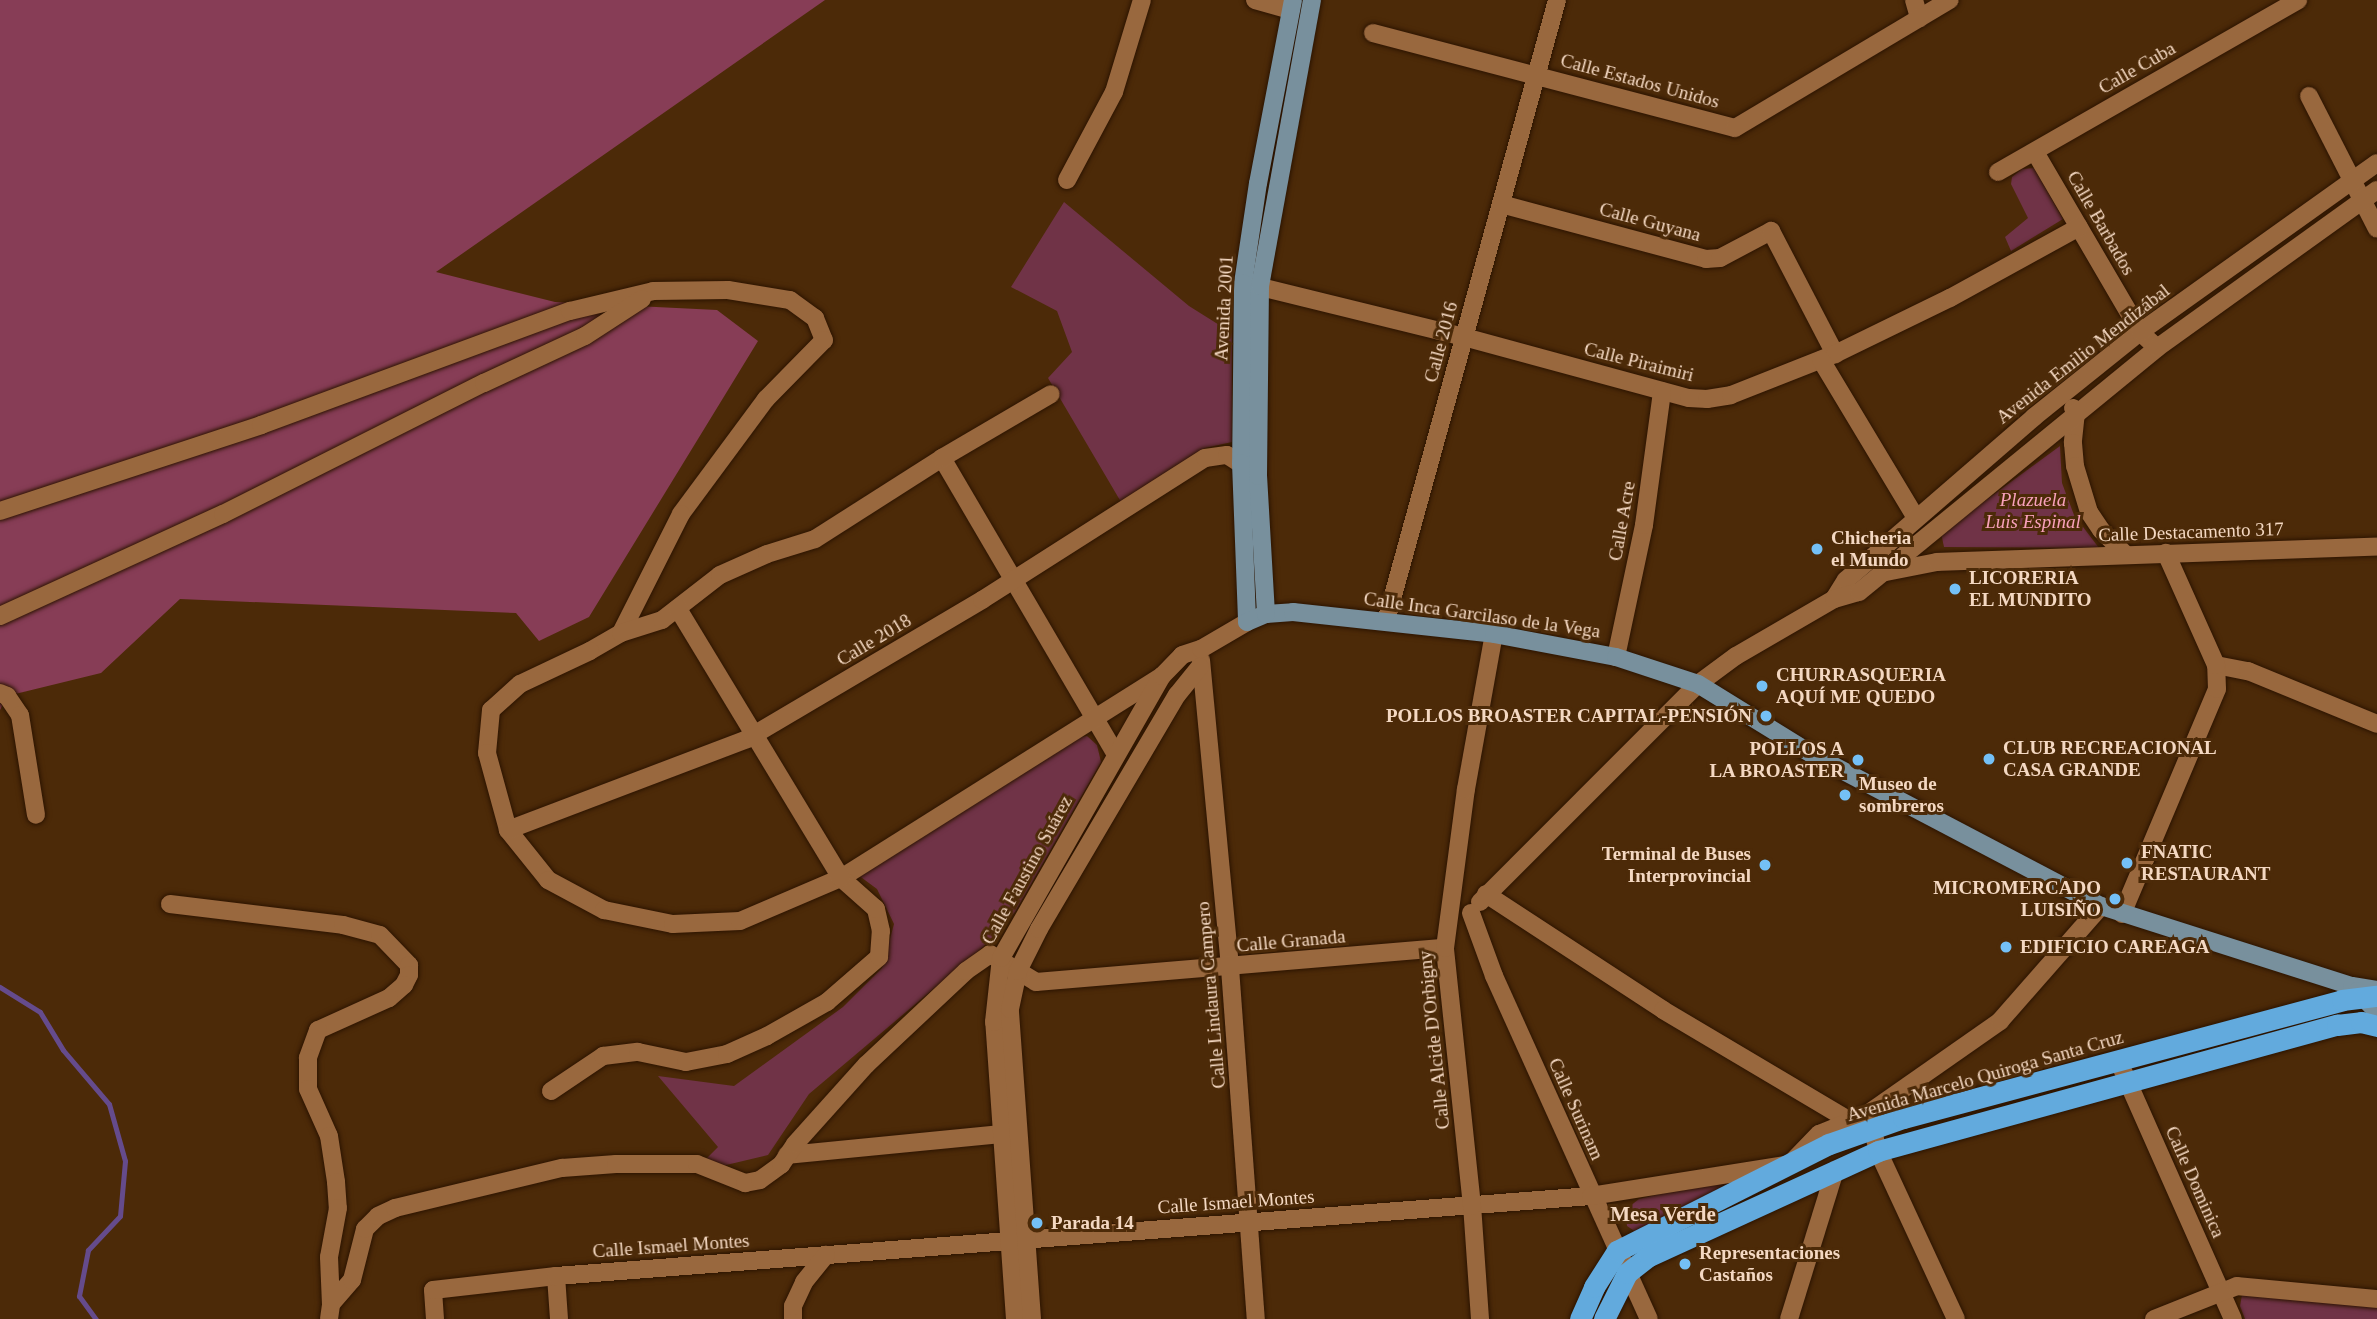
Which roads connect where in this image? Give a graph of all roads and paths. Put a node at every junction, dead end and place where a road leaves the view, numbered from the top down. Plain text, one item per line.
1 (1142, 0) edge
2 (1255, 0) edge
3 (1312, 0) edge
4 (1558, 0) edge
5 (1914, 0) edge
6 (1950, 0) edge
7 (2298, 0) edge
8 (1292, 5) edge
9 (1919, 18) junction
10 (1373, 33) dead end
11 (1538, 69) junction
12 (2309, 96) dead end
13 (2035, 152) junction
14 (2377, 163) edge
15 (1998, 172) dead end
16 (2353, 178) junction
17 (1067, 180) dead end
18 (2377, 190) edge
19 (2362, 200) junction
20 (1501, 204) junction
21 (2079, 226) junction
22 (2377, 229) edge
23 (1252, 284) junction
24 (653, 291) junction
25 (2140, 332) junction
26 (1464, 337) junction
27 (2157, 348) junction
28 (1828, 357) junction
29 (1662, 391) junction
30 (1051, 394) dead end
31 (2063, 396) junction
32 (2076, 412) junction
33 (942, 458) junction
34 (1241, 463) junction
35 (1258, 476) junction
36 (0, 511) edge
37 (1916, 517) junction
38 (2377, 547) edge
39 (2166, 554) junction
40 (2126, 555) junction
41 (1881, 573) junction
42 (1014, 580) junction
43 (1834, 599) junction
44 (678, 609) junction
45 (1266, 614) junction
46 (0, 616) edge
47 (1386, 621) junction
48 (1247, 622) junction
49 (621, 633) junction
50 (1494, 635) junction
51 (1201, 649) junction
52 (1616, 657) junction
53 (2216, 665) junction
54 (1200, 667) junction
55 (1162, 676) junction
56 (1698, 684) junction
57 (0, 693) edge
58 (1094, 717) junction
59 (2377, 724) edge
60 (755, 735) junction
61 (1116, 754) junction
62 (36, 815) dead end
63 (508, 830) junction
64 (841, 878) junction
65 (1486, 894) junction
66 (170, 904) dead end
67 (2101, 906) junction
68 (1449, 910) junction
69 (1471, 913) junction
70 (2122, 914) junction
71 (1445, 947) junction
72 (1001, 958) junction
73 (1230, 968) junction
74 (1018, 971) junction
75 (2369, 996) edge
76 (2377, 1026) edge
77 (2123, 1072) junction
78 (551, 1091) dead end
79 (1850, 1121) junction
80 (1872, 1128) junction
81 (1010, 1134) junction
82 (1878, 1151) junction
83 (787, 1155) junction
84 (1790, 1164) junction
85 (1835, 1170) junction
86 (1591, 1196) junction
87 (1472, 1206) junction
88 (1250, 1222) junction
89 (1018, 1241) junction
90 (1617, 1251) junction
91 (826, 1255) junction
92 (1627, 1273) junction
93 (556, 1276) junction
94 (2219, 1291) junction
95 (2377, 1299) edge
96 (330, 1311) edge
97 (435, 1319) edge
98 (559, 1319) edge
99 (793, 1319) edge
100 (1016, 1319) edge
101 (1032, 1319) edge
102 (1256, 1319) edge
103 (1480, 1319) edge
104 (1580, 1319) edge
105 (1604, 1319) edge
106 (1649, 1319) edge
107 (1788, 1319) edge
108 (1956, 1319) edge
109 (2154, 1319) edge
110 (2232, 1319) edge

1 - 17 street
2 - 8 street
3 - 23 main road, Avenida 2001
4 - 11 street, Calle 2016
5 - 9 street
6 - 9 street, Calle Estados Unidos
7 - 13 street, Calle Cuba
8 - 23 main road, Avenida 2001
9 - 11 street, Calle Estados Unidos
10 - 11 street, Calle Estados Unidos
11 - 20 street, Calle 2016
12 - 16 street
13 - 15 street, Calle Cuba
13 - 21 street, Calle Barbados
14 - 16 street, Avenida Emilio Mendizábal
16 - 19 street
16 - 25 street, Avenida Emilio Mendizábal
18 - 19 street, Avenida Emilio Mendizábal
19 - 22 street
19 - 27 street, Avenida Emilio Mendizábal
20 - 26 street, Calle 2016
20 - 28 street, Calle Guyana
21 - 25 street, Calle Barbados
21 - 28 street, Calle Piraimiri
23 - 26 street, Calle Piraimiri
23 - 34 main road, Avenida 2001
23 - 35 main road, Avenida 2001
24 - 36 street
24 - 46 street
24 - 49 street
25 - 27 street, Calle Barbados
25 - 31 street, Avenida Emilio Mendizábal
26 - 29 street, Calle Piraimiri
26 - 47 street, Calle 2016
27 - 32 street, Avenida Emilio Mendizábal
28 - 29 street, Calle Piraimiri
28 - 37 street, Calle Guyana
29 - 52 street, Calle Acre
30 - 33 street
31 - 32 street
31 - 37 street, Avenida Emilio Mendizábal
32 - 40 street
32 - 41 street, Avenida Emilio Mendizábal
33 - 42 street
33 - 44 street
34 - 35 street
34 - 42 street, Calle 2018
34 - 48 main road, Avenida 2001
35 - 45 main road, Avenida 2001
37 - 43 street, Avenida Emilio Mendizábal
38 - 39 street, Calle Destacamento 317
39 - 40 street, Calle Destacamento 317
39 - 53 street
40 - 41 street, Calle Destacamento 317
41 - 43 street, Avenida Emilio Mendizábal
42 - 58 street
42 - 60 street, Calle 2018
43 - 56 street, Avenida Emilio Mendizábal
44 - 49 street
44 - 60 street
45 - 47 main road, Calle Inca Garcilaso de la Vega
45 - 48 main road, Calle Inca Garcilaso de la Vega
47 - 50 main road, Calle Inca Garcilaso de la Vega
48 - 51 street, Calle Faustino Suárez
49 - 63 street
50 - 52 main road, Calle Inca Garcilaso de la Vega
50 - 68 street, Calle Alcide D'Orbigny
51 - 54 street
51 - 55 street, Calle Faustino Suárez
52 - 56 main road, Calle Inca Garcilaso de la Vega
53 - 59 street
53 - 70 street
54 - 73 street, Calle Lindaura Campero
54 - 74 street, Calle Faustino Suárez
55 - 58 street
55 - 61 street, Calle Faustino Suárez
56 - 65 street, Avenida Emilio Mendizábal
56 - 67 main road, Calle Inca Garcilaso de la Vega
57 - 62 street
58 - 61 street
58 - 64 street
60 - 63 street, Calle 2018
60 - 64 street
61 - 72 street, Calle Faustino Suárez
63 - 64 street
64 - 78 street
65 - 69 street, Avenida Emilio Mendizábal
65 - 79 street
66 - 96 street
67 - 70 main road, Calle Inca Garcilaso de la Vega
67 - 79 street
68 - 69 street
68 - 71 street, Calle Alcide D'Orbigny
69 - 86 street, Calle Surinam
70 - 75 main road, Calle Inca Garcilaso de la Vega
71 - 73 street, Calle Granada
71 - 87 street, Calle Alcide D'Orbigny
72 - 74 street, Calle Granada
72 - 81 street, Calle Faustino Suárez
72 - 83 street
73 - 74 street, Calle Granada
73 - 88 street, Calle Lindaura Campero
74 - 81 street, Calle Faustino Suárez
75 - 77 highway, Avenida Marcelo Quiroga Santa Cruz
76 - 77 highway, Avenida Marcelo Quiroga Santa Cruz
77 - 80 highway, Avenida Marcelo Quiroga Santa Cruz
77 - 82 highway, Avenida Marcelo Quiroga Santa Cruz
77 - 94 street, Calle Dominica
79 - 84 street
80 - 82 street
80 - 84 highway, Avenida Marcelo Quiroga Santa Cruz
81 - 83 street
81 - 89 street, Calle Faustino Suárez
82 - 85 highway, Avenida Marcelo Quiroga Santa Cruz
82 - 108 street
83 - 96 street
84 - 86 street, Calle Ismael Montes
84 - 90 highway, Avenida Marcelo Quiroga Santa Cruz
85 - 92 highway, Avenida Marcelo Quiroga Santa Cruz
85 - 107 street
86 - 87 street, Calle Ismael Montes
86 - 90 street, Calle Surinam
87 - 88 street, Calle Ismael Montes
87 - 103 street, Calle Alcide D'Orbigny
88 - 89 street, Calle Ismael Montes
88 - 102 street, Calle Lindaura Campero
89 - 91 street, Calle Ismael Montes
89 - 100 street, Calle Faustino Suárez
89 - 101 street, Calle Faustino Suárez
90 - 92 street, Calle Surinam
90 - 104 highway
91 - 93 street, Calle Ismael Montes
91 - 99 street
92 - 105 highway, Avenida Marcelo Quiroga Santa Cruz
92 - 106 street, Calle Surinam
93 - 97 street, Calle Ismael Montes
93 - 98 street
94 - 95 street
94 - 109 street
94 - 110 street, Calle Dominica

